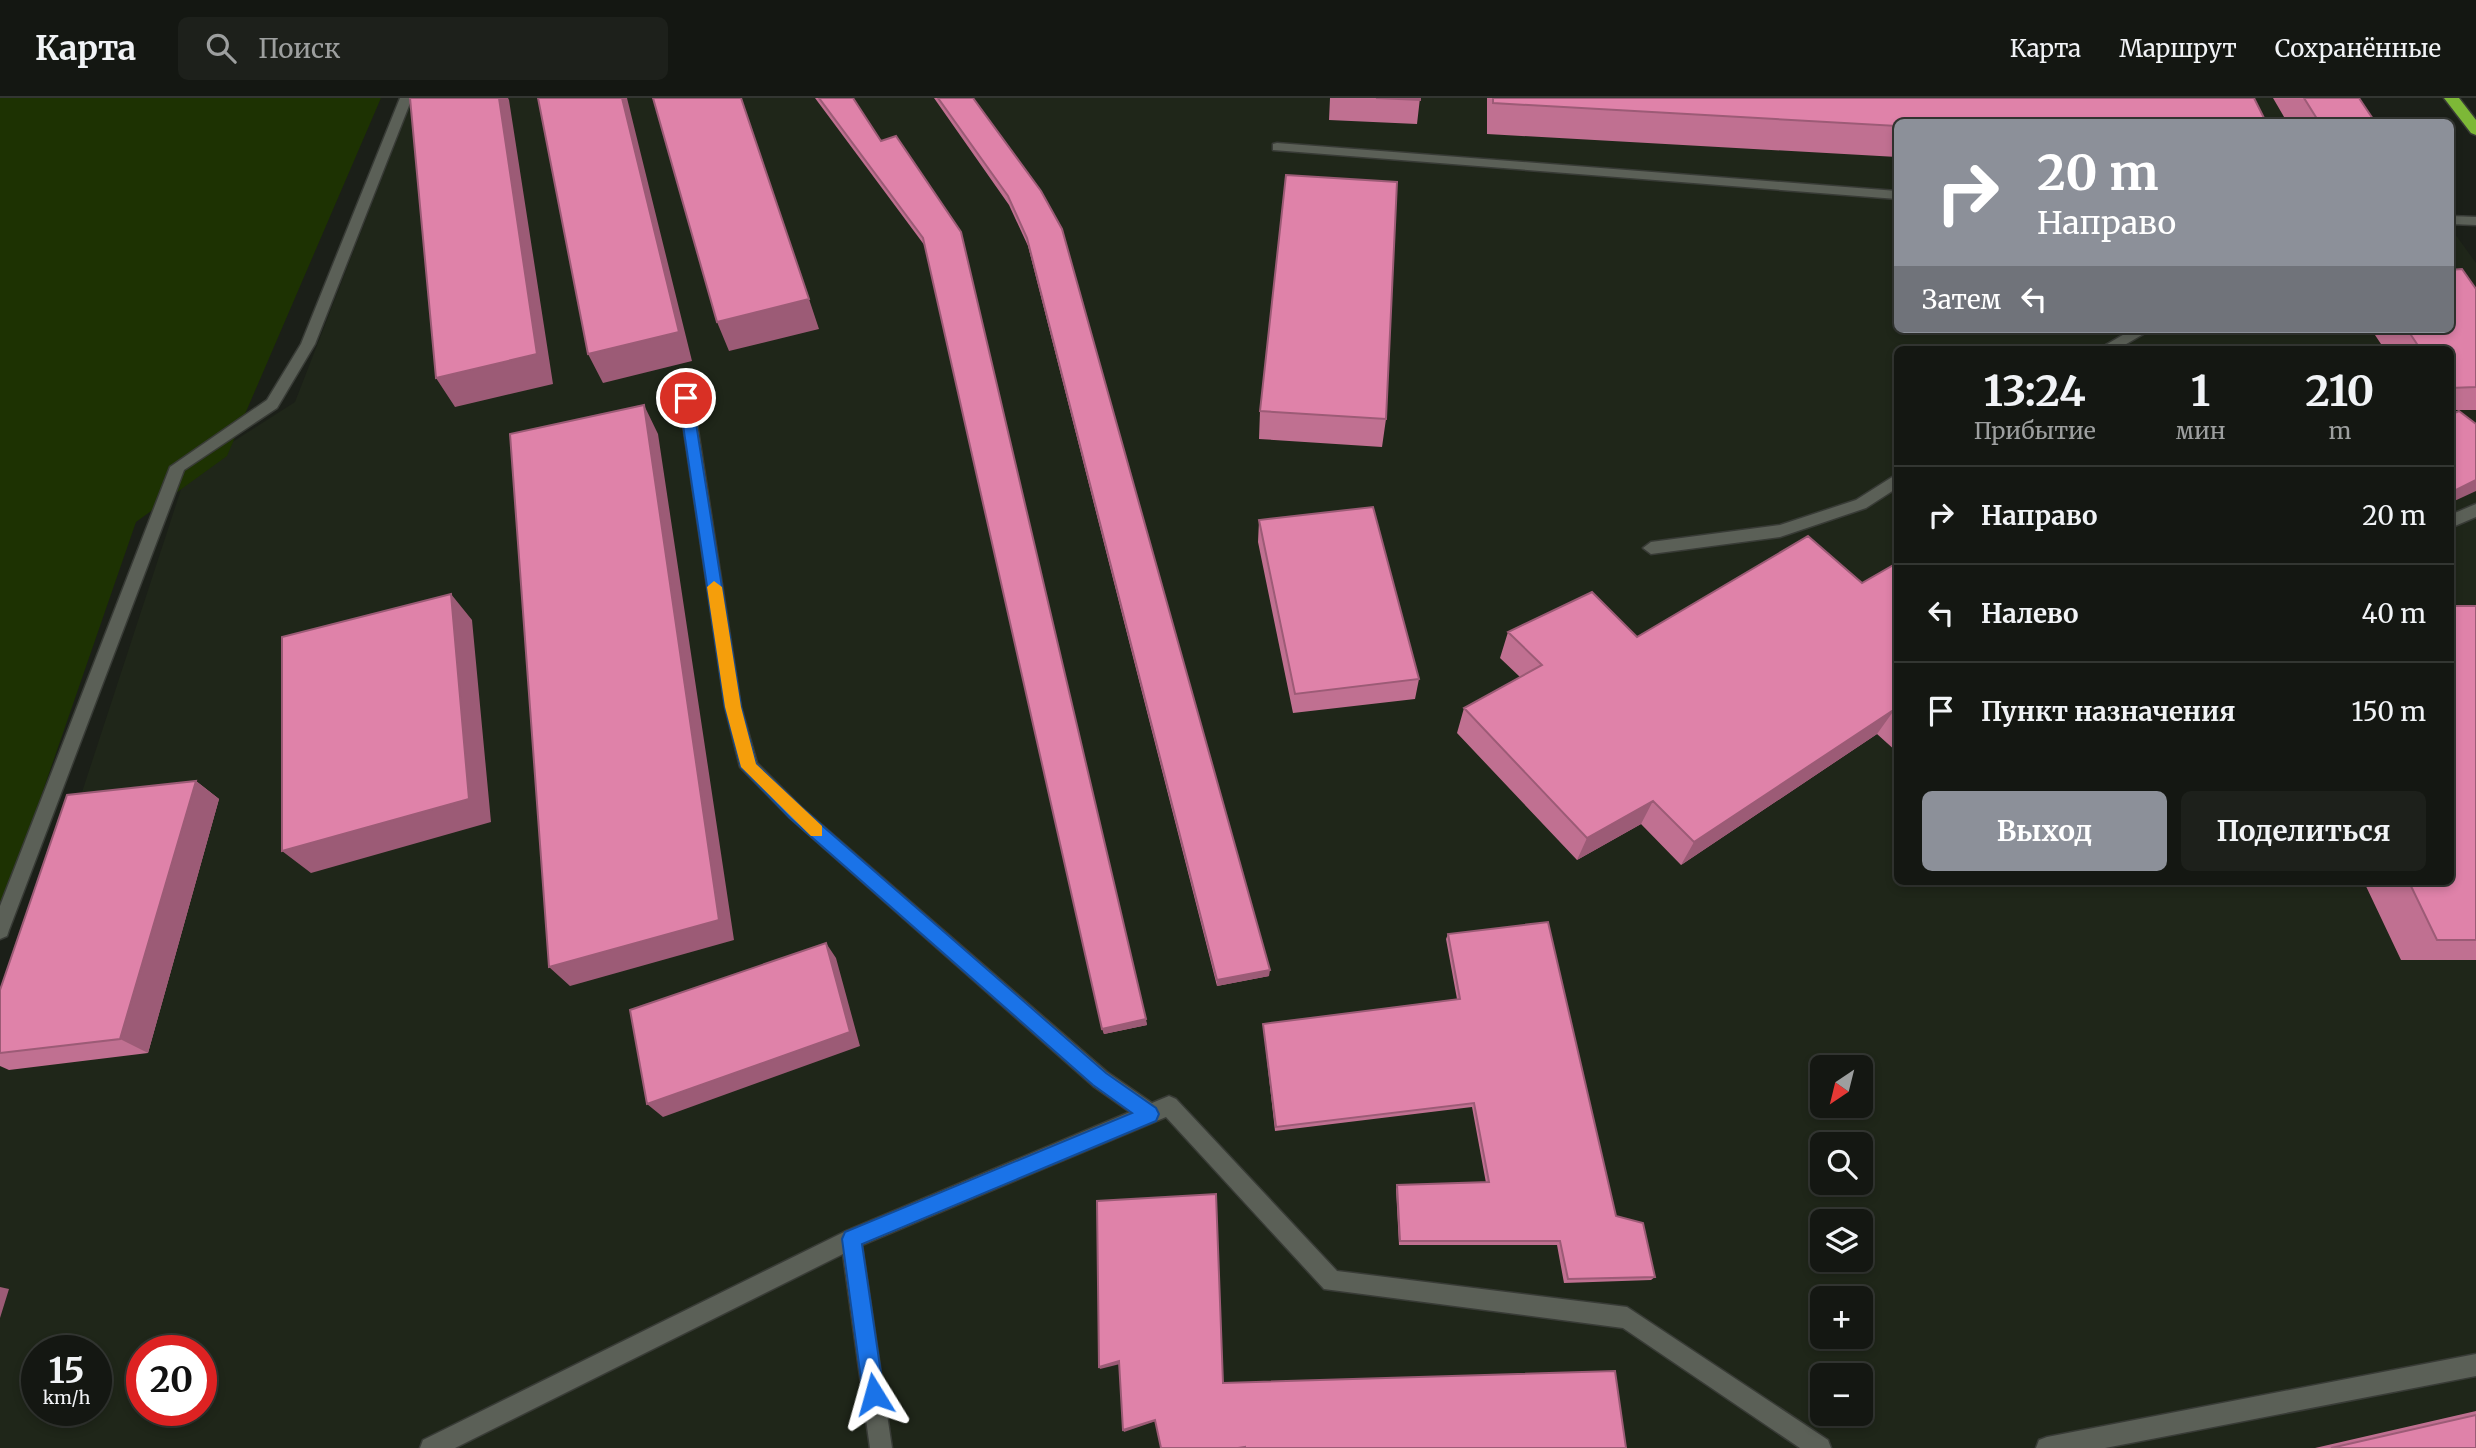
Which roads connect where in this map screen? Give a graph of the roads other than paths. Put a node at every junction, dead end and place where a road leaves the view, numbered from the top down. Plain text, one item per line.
1 (406, 98) edge
2 (2451, 98) edge
3 (2476, 130) edge
4 (1277, 147) dead end
5 (1894, 195) edge
6 (2454, 220) edge
7 (2476, 221) edge
8 (2137, 333) edge
9 (2112, 346) edge
10 (686, 398) dead end
11 (1894, 482) edge
12 (2476, 510) edge
13 (2454, 520) edge
14 (1651, 548) dead end
15 (0, 930) edge
16 (1150, 1114) junction
17 (851, 1239) junction
18 (2476, 1365) edge
19 (431, 1448) edge
20 (881, 1448) edge
21 (1820, 1448) edge
22 (2047, 1448) edge

1 - 15 lane
2 - 3 highway
4 - 5 lane
6 - 7 lane
8 - 9 lane
10 - 16 lane
11 - 14 lane
12 - 13 lane
16 - 17 lane
16 - 21 lane
17 - 19 lane
17 - 20 lane
18 - 22 lane

